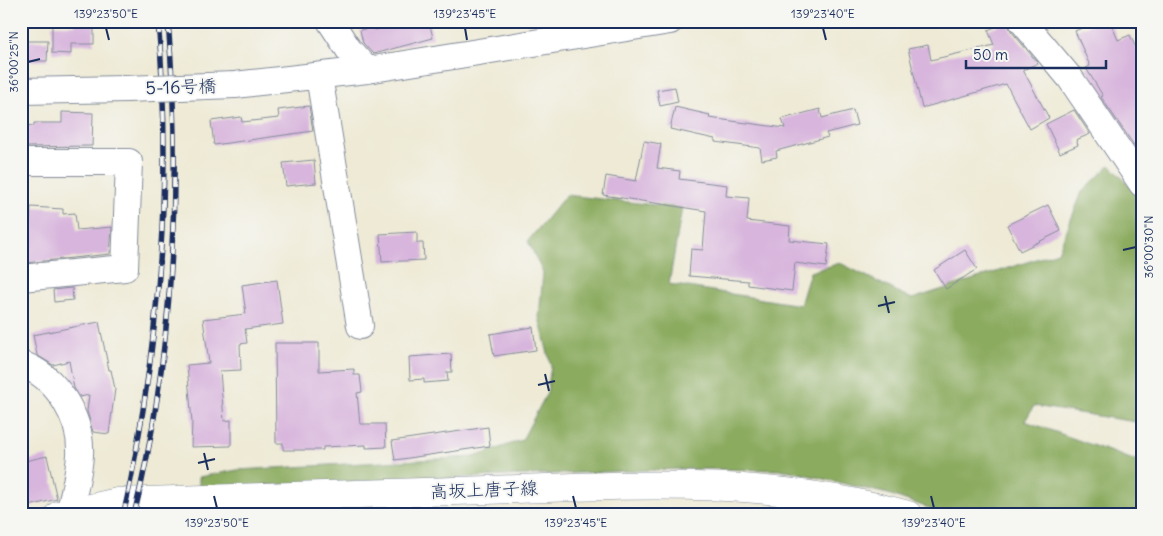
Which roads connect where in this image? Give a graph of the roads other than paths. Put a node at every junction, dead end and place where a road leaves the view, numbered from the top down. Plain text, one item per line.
1 (330, 21) edge
2 (670, 21) edge
3 (1022, 21) edge
4 (367, 70) junction
5 (319, 76) junction
6 (21, 91) edge
7 (21, 162) edge
8 (1142, 184) edge
9 (21, 278) edge
10 (360, 326) dead end
11 (21, 364) edge
12 (65, 514) edge
13 (908, 515) edge

1 - 4 street
2 - 4 street, 5-16号橋
3 - 8 street
4 - 5 street, 5-16号橋
5 - 6 street, 5-16号橋, bridge
5 - 10 street
7 - 9 street
11 - 12 street
12 - 13 main road, 高坂上唐子線

